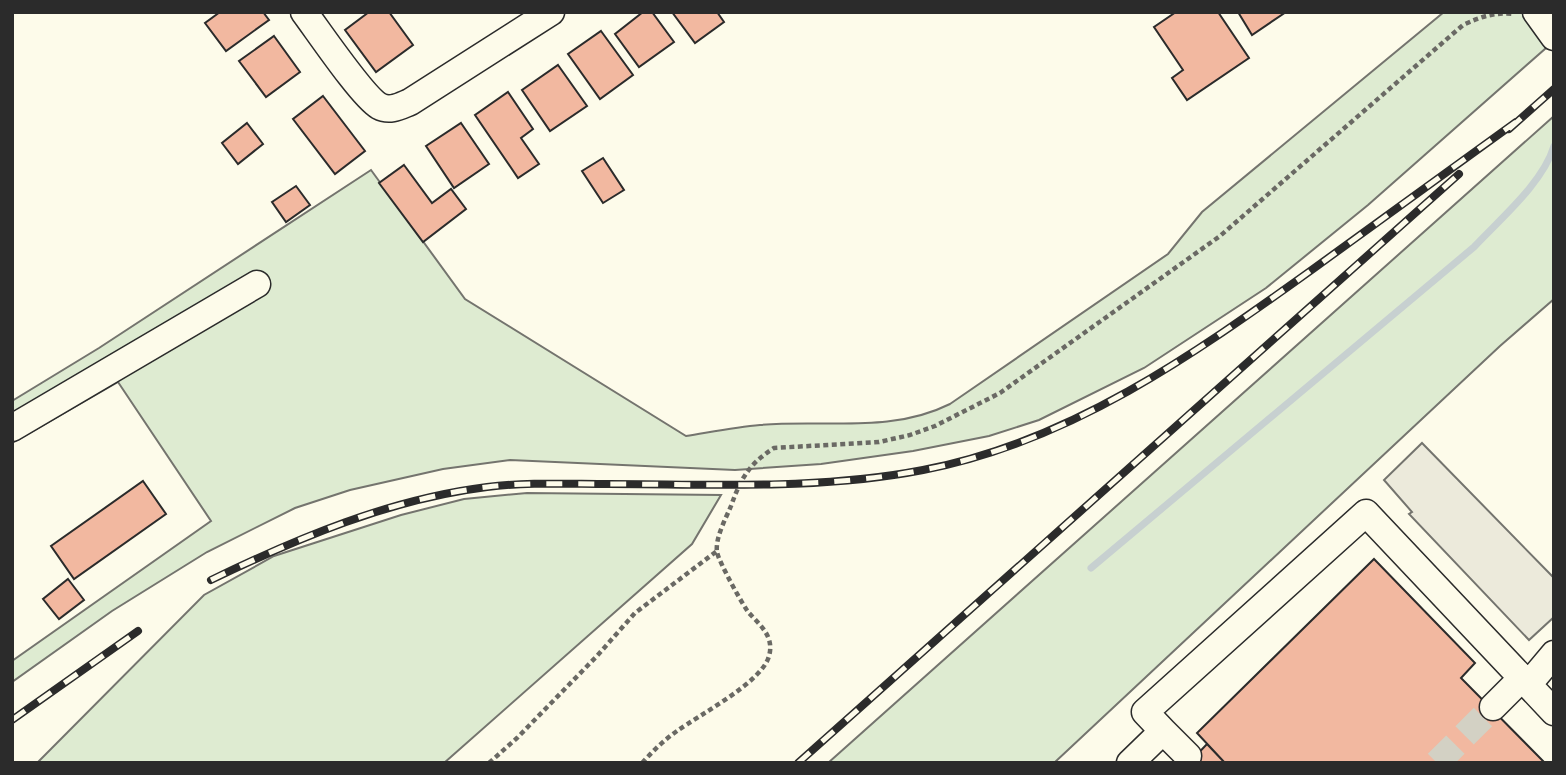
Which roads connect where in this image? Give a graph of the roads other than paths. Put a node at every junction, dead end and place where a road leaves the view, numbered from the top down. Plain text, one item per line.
1 (304, 12) edge
2 (551, 12) edge
3 (257, 284) dead end
4 (12, 428) edge
5 (1554, 654) edge
6 (1525, 681) junction
7 (1493, 707) tunnel mouth
8 (1554, 712) edge
9 (1163, 730) junction
10 (1188, 756) dead end
11 (1130, 763) edge

1 - 2 street
3 - 4 street
5 - 6 street
6 - 7 street
6 - 8 street
6 - 9 street
9 - 10 street
9 - 11 street

